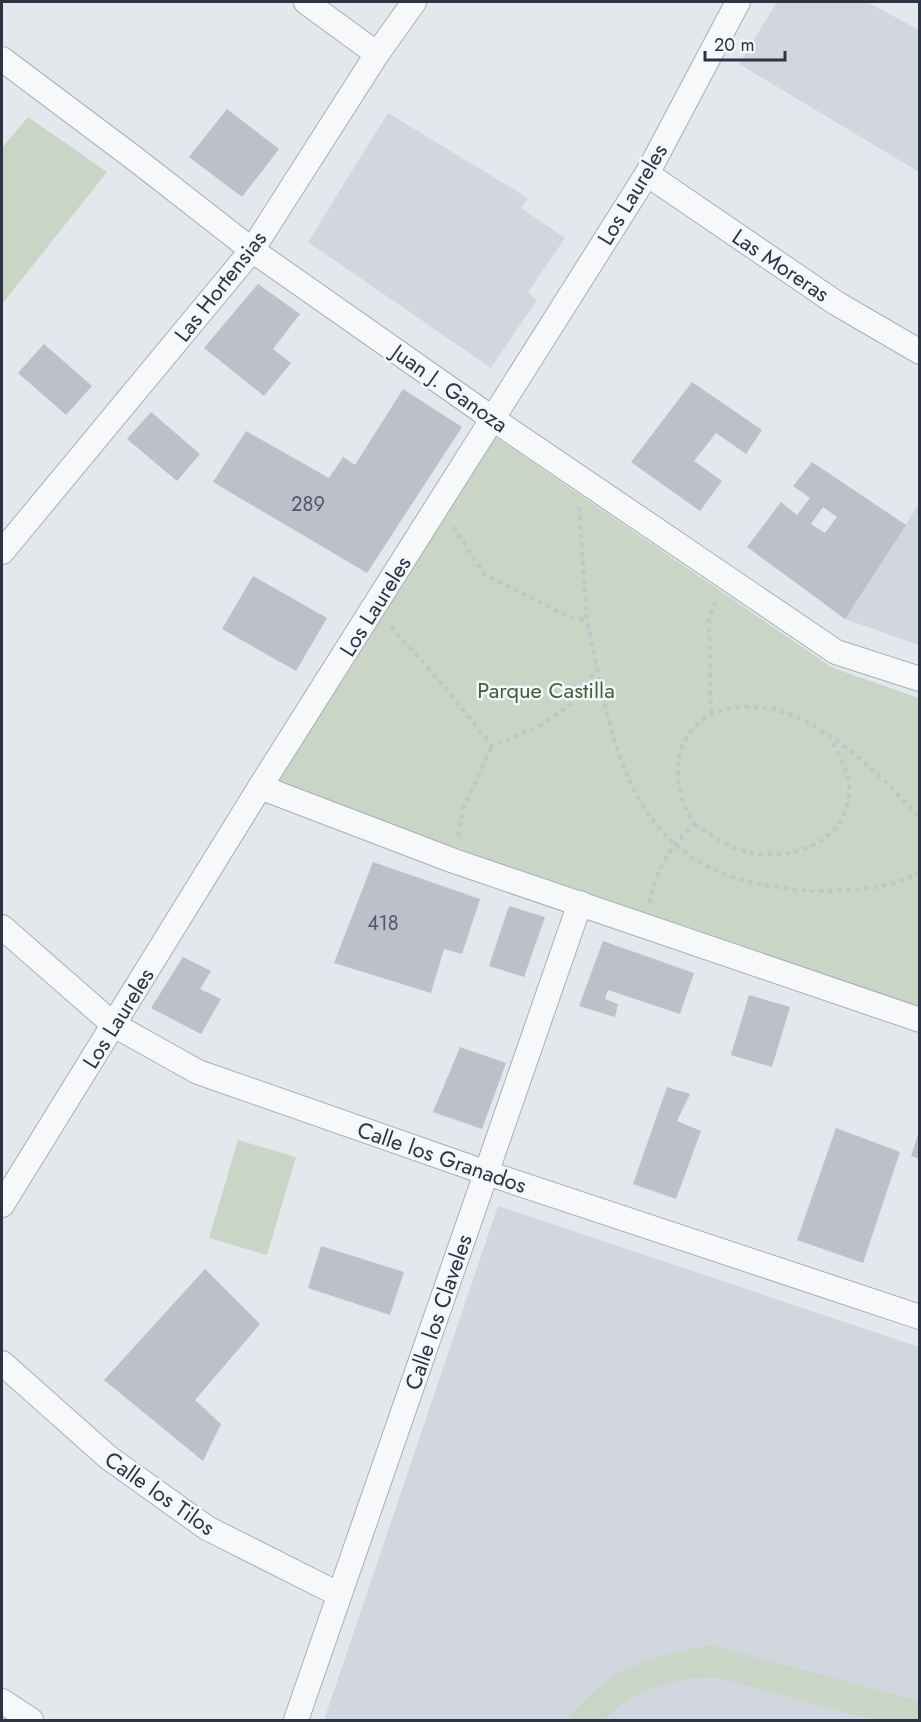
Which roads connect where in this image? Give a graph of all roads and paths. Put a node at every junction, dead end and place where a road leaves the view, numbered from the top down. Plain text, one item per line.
1 (306, 2) edge
2 (414, 2) edge
3 (738, 2) edge
4 (377, 54) junction
5 (6, 72) edge
6 (647, 174) junction
7 (252, 250) junction
8 (920, 352) edge
9 (493, 418) junction
10 (587, 482) junction
11 (439, 505) junction
12 (2, 552) edge
13 (724, 575) junction
14 (373, 608) junction
15 (587, 620) junction
16 (597, 668) junction
17 (920, 680) edge
18 (711, 712) junction
19 (829, 738) junction
20 (492, 746) junction
21 (260, 788) junction
22 (920, 819) edge
23 (694, 824) junction
24 (673, 845) junction
25 (454, 861) junction
26 (920, 872) edge
27 (580, 903) junction
28 (646, 925) junction
29 (2, 927) edge
30 (920, 1020) edge
31 (114, 1024) junction
32 (487, 1173) junction
33 (2, 1205) edge
34 (920, 1317) edge
35 (2, 1363) edge
36 (338, 1594) junction
37 (3, 1705) edge
38 (32, 1720) edge
39 (296, 1720) edge

1 - 4 street
2 - 4 street, Las Hortensias
3 - 6 street, Los Laureles
4 - 7 street, Las Hortensias
5 - 7 street, Juan J. Ganoza
6 - 8 street, Las Moreras
6 - 9 street, Los Laureles
7 - 9 street, Juan J. Ganoza
7 - 12 street, Las Hortensias
9 - 10 street, Juan J. Ganoza
9 - 11 street, Los Laureles
10 - 13 street, Juan J. Ganoza
10 - 15 path
11 - 14 street, Los Laureles
11 - 15 path
13 - 17 street, Juan J. Ganoza
13 - 18 path
14 - 20 path
14 - 21 street, Los Laureles
15 - 16 path
16 - 20 path
16 - 24 path
18 - 19 path
18 - 23 path
19 - 22 path
19 - 23 path
20 - 25 path
21 - 25 street
21 - 31 street, Los Laureles
23 - 24 path
24 - 26 path
24 - 28 path
25 - 27 street
27 - 28 street
27 - 32 street, Calle los Claveles
28 - 30 street
29 - 31 street, Calle los Granados
31 - 32 street, Calle los Granados
31 - 33 street, Los Laureles
32 - 34 street, Calle los Granados
32 - 36 street, Calle los Claveles
35 - 36 street, Calle los Tilos
36 - 39 street, Calle los Claveles
37 - 38 street

